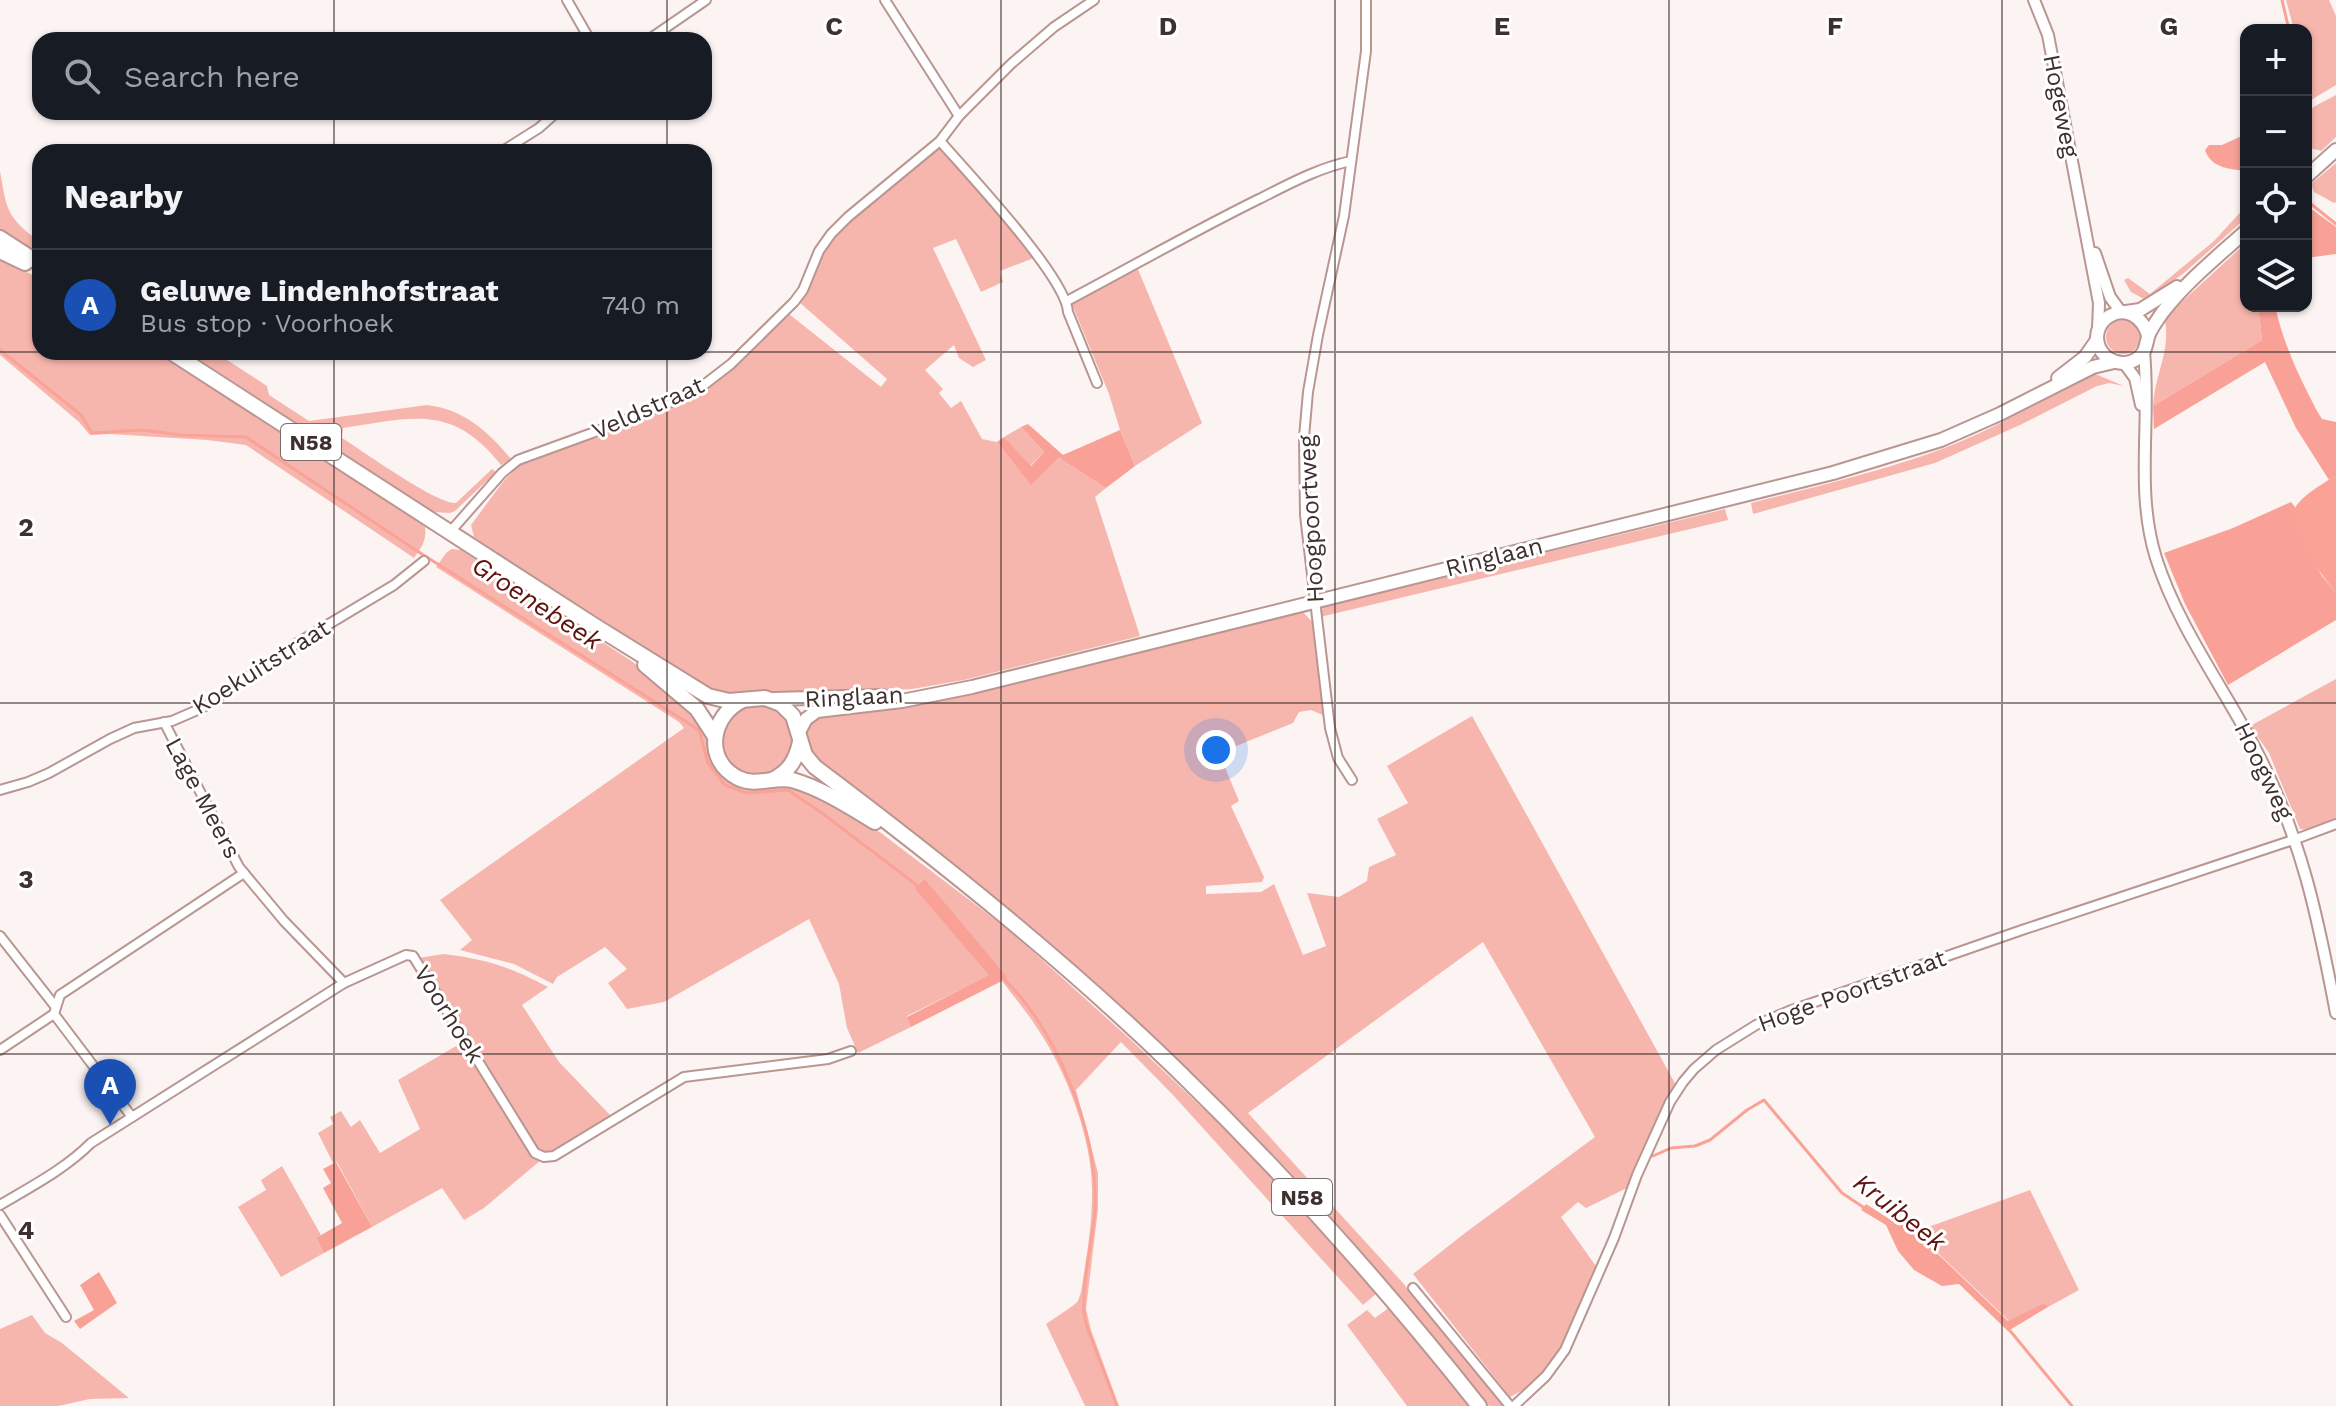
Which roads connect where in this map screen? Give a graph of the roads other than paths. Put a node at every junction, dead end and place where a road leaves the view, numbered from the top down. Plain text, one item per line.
1 (567, 0) edge
2 (706, 0) edge
3 (885, 0) edge
4 (1094, 0) edge
5 (1366, 0) edge
6 (2034, 0) edge
7 (585, 32) edge
8 (660, 32) edge
9 (959, 116) junction
10 (548, 120) edge
11 (940, 141) junction
12 (514, 144) edge
13 (2336, 150) edge
14 (1351, 161) junction
15 (2312, 172) edge
16 (2082, 213) junction
17 (2240, 236) edge
18 (0, 238) edge
19 (0, 251) edge
20 (32, 259) edge
21 (32, 267) edge
22 (2200, 272) junction
23 (1067, 301) junction
24 (2123, 312) junction
25 (2098, 335) junction
26 (2148, 335) junction
27 (2144, 352) junction
28 (183, 360) edge
29 (2119, 362) junction
30 (1097, 383) dead end
31 (2037, 395) junction
32 (2144, 418) junction
33 (450, 532) junction
34 (424, 561) dead end
35 (1315, 602) junction
36 (595, 626) junction
37 (943, 693) junction
38 (765, 698) junction
39 (747, 699) junction
40 (164, 722) junction
41 (714, 735) junction
42 (800, 737) junction
43 (1352, 780) dead end
44 (768, 782) junction
45 (0, 790) edge
46 (2336, 824) edge
47 (2296, 839) junction
48 (918, 848) junction
49 (244, 873) junction
50 (0, 936) edge
51 (344, 983) junction
52 (54, 1010) junction
53 (2336, 1013) edge
54 (0, 1050) edge
55 (851, 1051) dead end
56 (132, 1117) junction
57 (0, 1205) edge
58 (0, 1215) edge
59 (1413, 1288) dead end
60 (66, 1317) dead end
61 (1479, 1406) edge
62 (1512, 1406) edge

1 - 7 street
2 - 8 street
3 - 9 street
4 - 9 street, Veldstraat
5 - 14 street, Hoogpoortweg
6 - 16 street, Hogeweg
9 - 11 street, Veldstraat
10 - 12 street
11 - 23 street
11 - 33 street, Veldstraat
13 - 15 main road
14 - 23 street
14 - 35 street, Hoogpoortweg
16 - 24 street, Hogeweg
16 - 25 street, Hogeweg
17 - 22 main road, Ringlaan
18 - 20 main road
19 - 21 main road
22 - 24 main road, Ringlaan
22 - 26 main road, Ringlaan
23 - 30 street
24 - 25 main road, Ringlaan
24 - 26 main road
25 - 29 main road
25 - 31 main road, Ringlaan
26 - 27 main road, Ringlaan
27 - 29 main road, Ringlaan
27 - 32 street
28 - 33 main road, N58
29 - 31 main road, Ringlaan
29 - 32 street
31 - 35 main road, Ringlaan
32 - 47 street, Hoogweg
33 - 36 main road, N58
34 - 40 street, Koekuitstraat
35 - 37 main road, Ringlaan
35 - 43 street, Hoogpoortweg
36 - 39 main road, N58
36 - 41 main road, N58
37 - 38 main road, Ringlaan
37 - 42 main road, Ringlaan
38 - 39 main road
38 - 42 main road
39 - 41 main road
40 - 45 street, Koekuitstraat
40 - 49 street, Lage Meers
41 - 44 main road
42 - 44 main road
42 - 48 main road, N58
44 - 48 main road, N58
46 - 47 street, Hoge Poortstraat
47 - 53 street, Hoogweg
47 - 62 street, Hoge Poortstraat
48 - 61 main road, N58
49 - 51 street, Lage Meers
49 - 52 street, Lage Meers
50 - 52 street
51 - 55 street, Voorhoek
51 - 56 street, Voorhoek
52 - 54 street, Lage Meers
52 - 56 street
56 - 57 street, Voorhoek
58 - 60 street
59 - 62 street, Hoge Poortstraat

